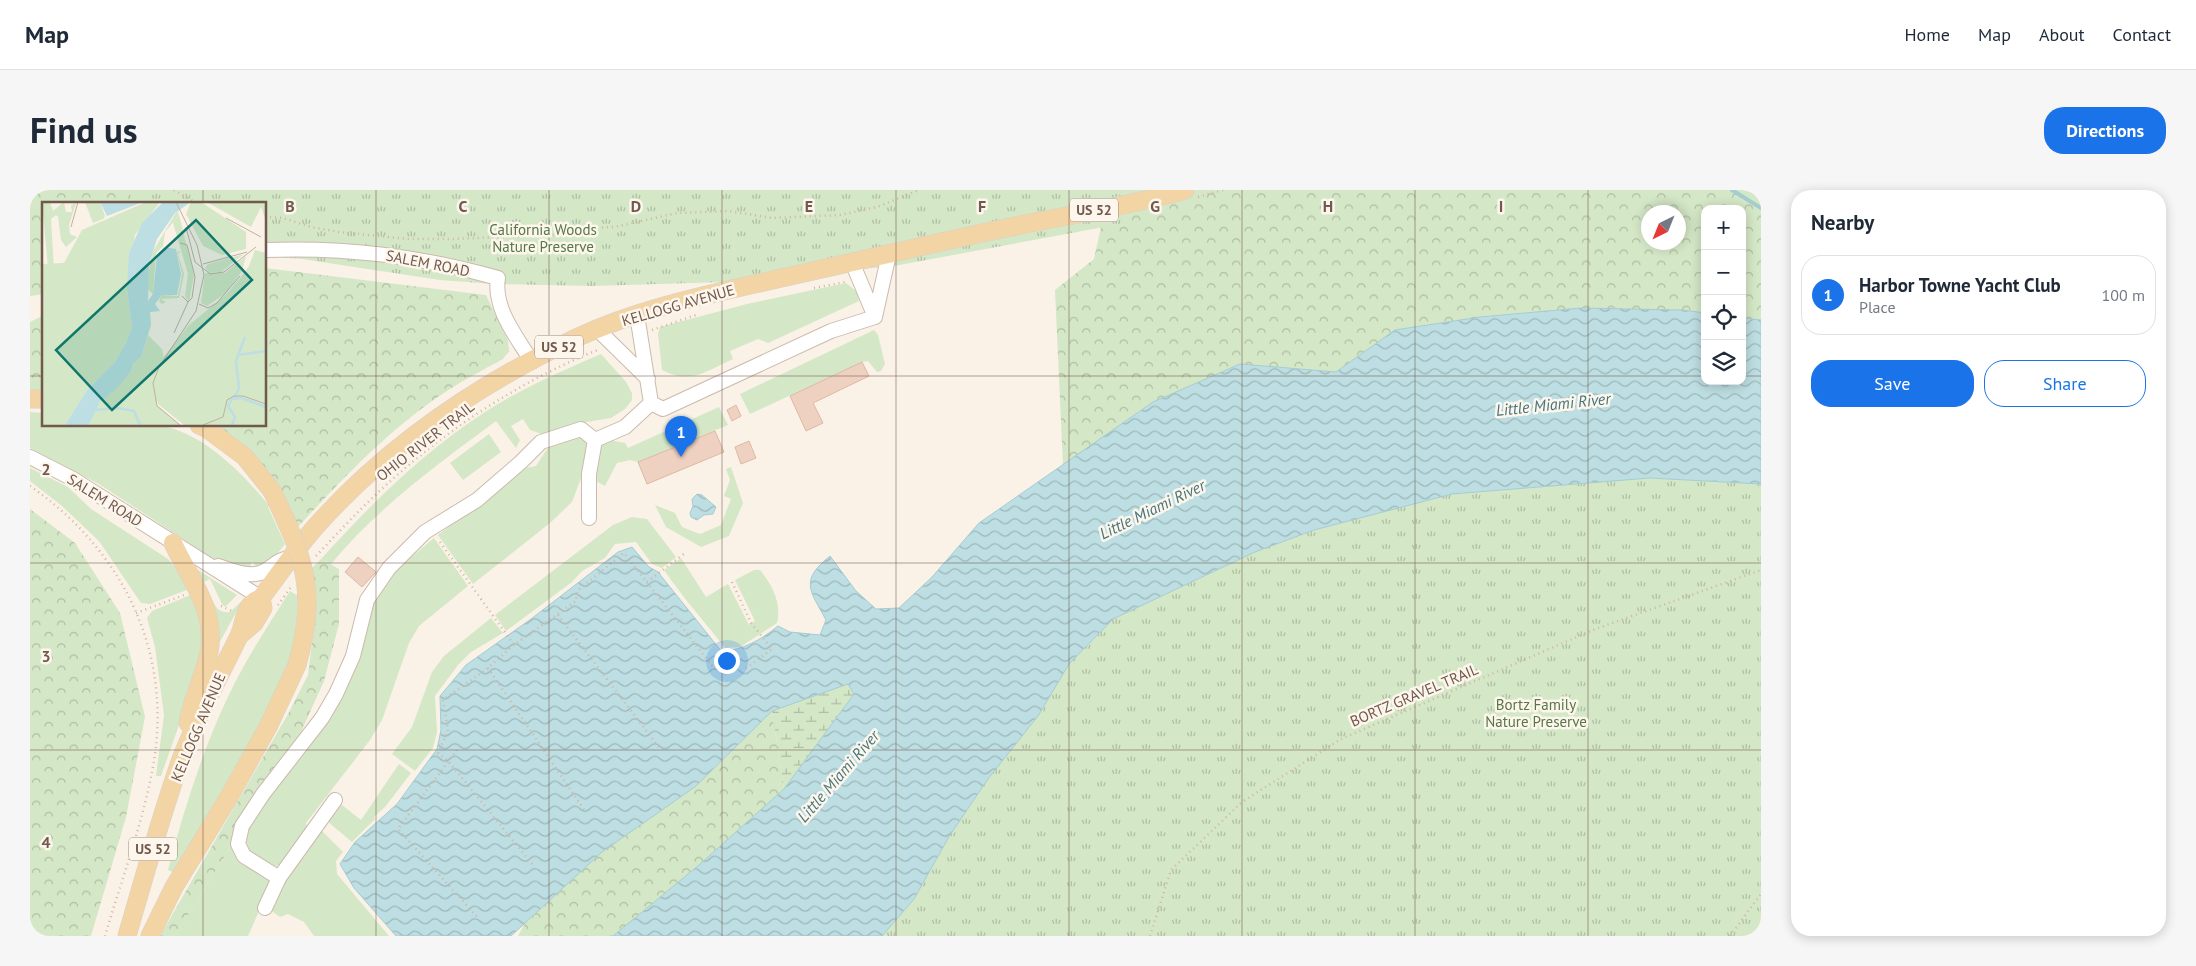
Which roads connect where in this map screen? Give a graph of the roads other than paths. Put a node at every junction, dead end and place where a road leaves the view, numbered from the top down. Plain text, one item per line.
1 (1185, 190) edge
2 (266, 250) edge
3 (889, 254) junction
4 (852, 262) junction
5 (637, 315) junction
6 (875, 317) junction
7 (597, 330) junction
8 (532, 362) junction
9 (648, 379) junction
10 (651, 403) junction
11 (201, 426) edge
12 (595, 440) junction
13 (30, 457) edge
14 (589, 518) dead end
15 (173, 543) junction
16 (291, 558) junction
17 (203, 562) junction
18 (261, 598) junction
19 (180, 762) junction
20 (335, 800) dead end
21 (279, 878) junction
22 (265, 908) dead end
23 (127, 936) edge
24 (150, 936) edge

1 - 3 main road, KELLOGG AVENUE / US 52
2 - 8 street, SALEM ROAD
3 - 4 main road, KELLOGG AVENUE / US 52
3 - 6 street
4 - 5 main road, KELLOGG AVENUE / US 52
4 - 6 street
5 - 7 main road, KELLOGG AVENUE / US 52
5 - 9 street
6 - 10 street
7 - 8 main road, KELLOGG AVENUE / US 52
7 - 9 street
8 - 16 main road, KELLOGG AVENUE / US 52
9 - 10 street
10 - 12 street
11 - 24 main road, bridge
12 - 14 street
12 - 21 street
13 - 15 street, SALEM ROAD
15 - 17 street, SALEM ROAD
15 - 19 main road
16 - 17 street, SALEM ROAD
16 - 18 main road, KELLOGG AVENUE / US 52
17 - 18 street, SALEM ROAD
18 - 19 main road, KELLOGG AVENUE / US 52
19 - 23 main road, KELLOGG AVENUE / US 52
20 - 21 street
21 - 22 street

